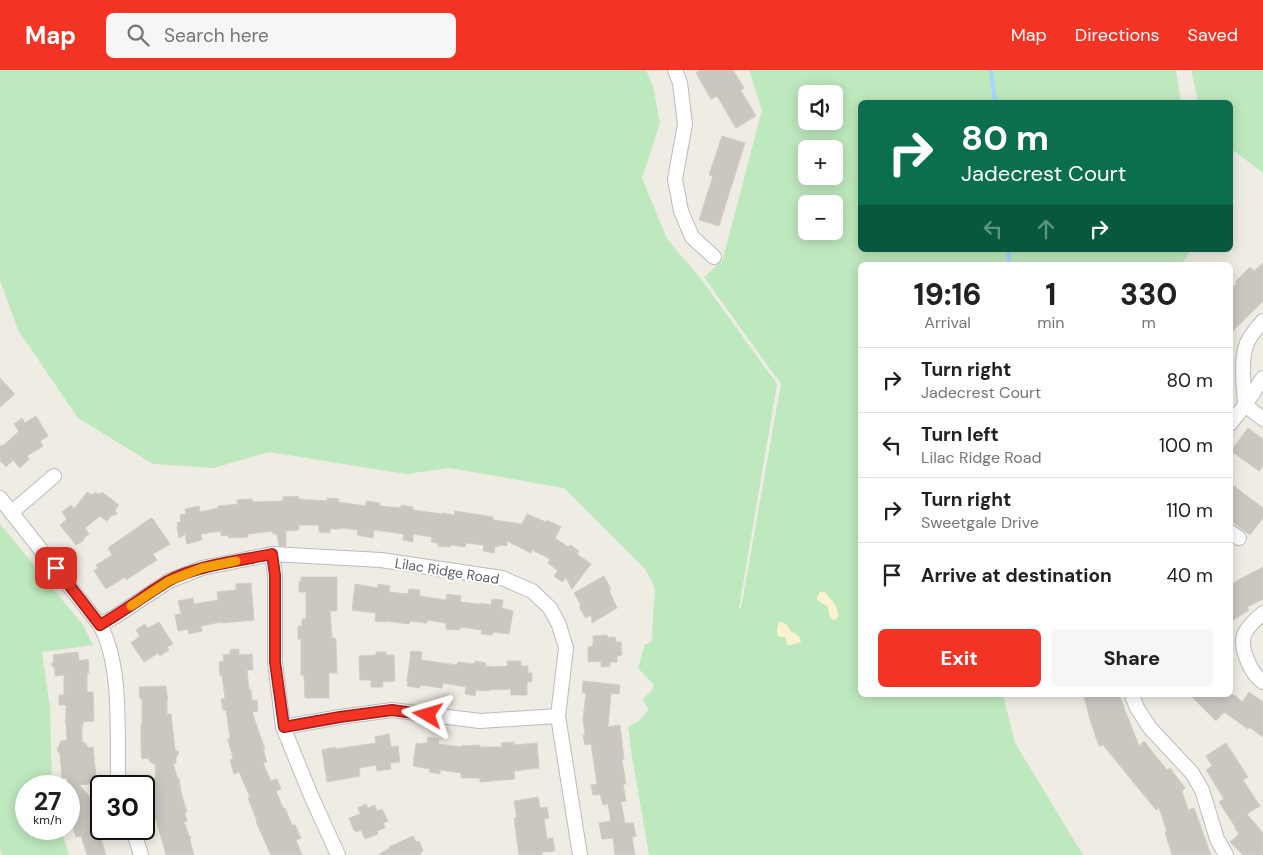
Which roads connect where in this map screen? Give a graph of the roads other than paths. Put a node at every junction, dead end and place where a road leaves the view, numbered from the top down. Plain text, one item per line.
1 (675, 70) edge
2 (714, 257) dead end
3 (1263, 321) edge
4 (1263, 378) edge
5 (1245, 405) junction
6 (1263, 419) edge
7 (1233, 420) edge
8 (54, 476) dead end
9 (0, 498) edge
10 (12, 512) junction
11 (272, 554) junction
12 (1263, 613) edge
13 (100, 625) junction
14 (1263, 682) edge
15 (1133, 697) edge
16 (558, 716) junction
17 (284, 727) junction
18 (118, 775) edge
19 (136, 840) edge
20 (141, 855) edge
21 (338, 855) edge
22 (580, 855) edge
23 (1226, 855) edge

1 - 2 street
3 - 5 street
4 - 5 street
5 - 6 street
5 - 7 street
8 - 10 street
9 - 10 street
10 - 13 street
11 - 13 street, Lilac Ridge Road
11 - 16 street, Lilac Ridge Road
11 - 17 street
12 - 14 street
13 - 18 street
15 - 23 street
16 - 17 street
16 - 22 street, Lilac Ridge Road
17 - 21 street
19 - 20 street

